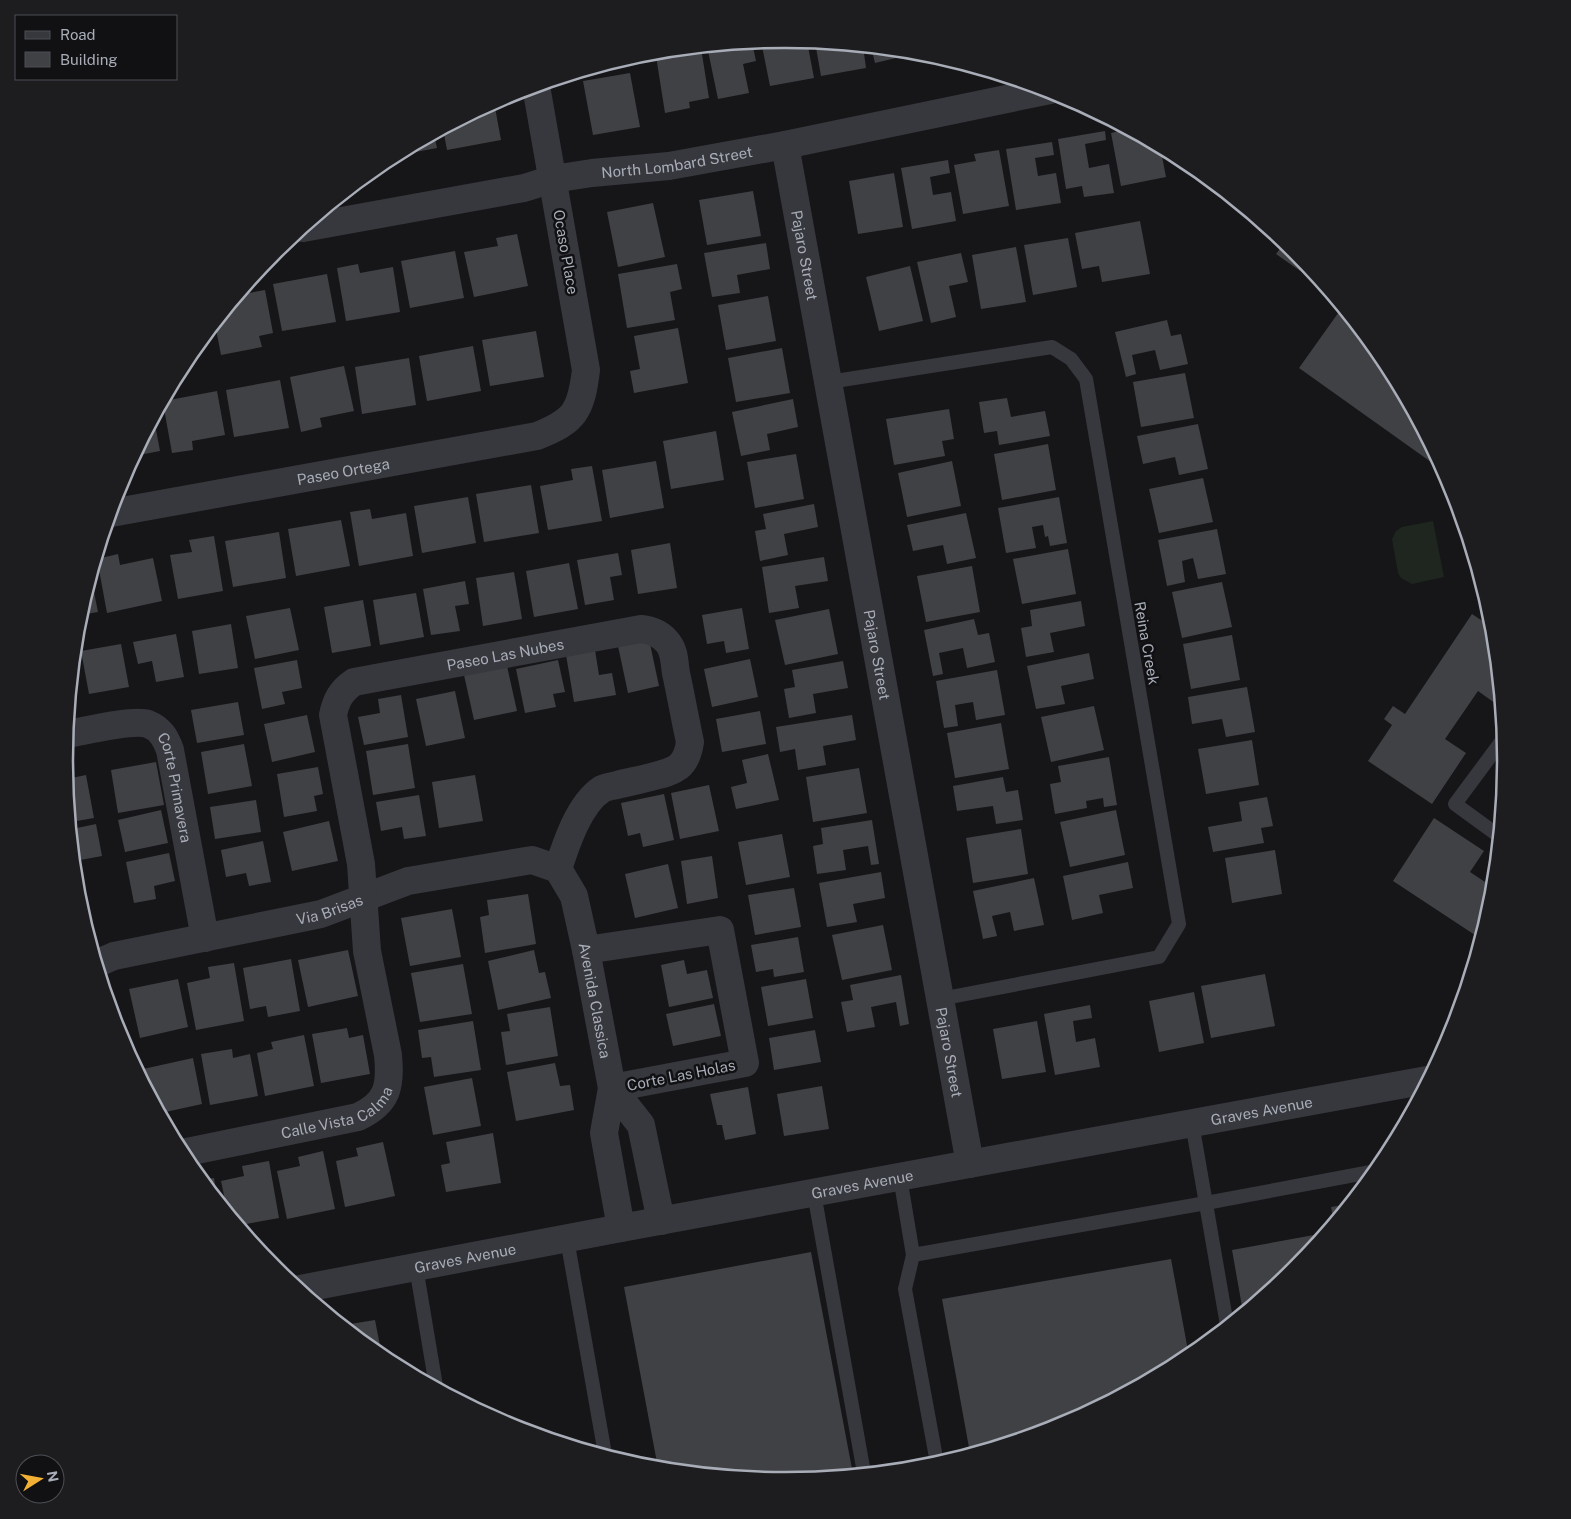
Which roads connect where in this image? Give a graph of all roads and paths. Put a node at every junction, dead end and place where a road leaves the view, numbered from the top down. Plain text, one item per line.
1 (1028, 90) edge
2 (537, 93) edge
3 (785, 144) junction
4 (553, 179) junction
5 (314, 226) edge
6 (829, 382) junction
7 (572, 416) joint
8 (118, 512) edge
9 (74, 733) edge
10 (1498, 749) edge
11 (1493, 832) edge
12 (558, 869) junction
13 (364, 899) junction
14 (205, 938) junction
15 (586, 950) junction
16 (103, 961) edge
17 (940, 999) junction
18 (1420, 1081) edge
19 (612, 1088) junction
20 (1192, 1123) junction
21 (191, 1151) edge
22 (970, 1164) junction
23 (1365, 1173) edge
24 (900, 1177) junction
25 (814, 1193) junction
26 (1206, 1203) junction
27 (661, 1221) junction
28 (622, 1228) junction
29 (567, 1239) junction
30 (913, 1255) junction
31 (416, 1267) junction
32 (307, 1287) edge
33 (1226, 1318) edge
34 (435, 1379) edge
35 (604, 1448) edge
36 (935, 1455) edge
37 (863, 1467) edge

1 - 3 street, North Lombard Street
2 - 4 street, Ocaso Place
3 - 4 street, North Lombard Street
3 - 6 street, Pajaro Street
4 - 5 street, North Lombard Street
4 - 7 street, Ocaso Place
6 - 17 street, Pajaro Street
6 - 17 lane, Reina Creek
7 - 8 street, Paseo Ortega
9 - 14 street, Corte Primavera
10 - 11 lane
12 - 13 street, Via Brisas
12 - 13 street, Paseo Las Nubes
12 - 15 street, Avenida Classica
13 - 14 street, Via Brisas
13 - 21 street, Calle Vista Calma
14 - 16 street, Via Brisas
15 - 19 street, Avenida Classica
15 - 19 street, Corte Las Holas
17 - 22 street, Pajaro Street
18 - 20 street, Graves Avenue
19 - 27 street, Corte Las Holas
19 - 28 street, Avenida Classica
20 - 22 street, Graves Avenue
20 - 26 lane
22 - 24 street, Graves Avenue
23 - 26 lane
24 - 25 street, Graves Avenue
24 - 30 lane
25 - 27 street, Graves Avenue
25 - 37 lane
26 - 30 lane
26 - 33 lane
27 - 28 street, Graves Avenue
28 - 29 street, Graves Avenue
29 - 31 street, Graves Avenue
29 - 35 lane
30 - 36 lane
31 - 32 street, Graves Avenue
31 - 34 lane

